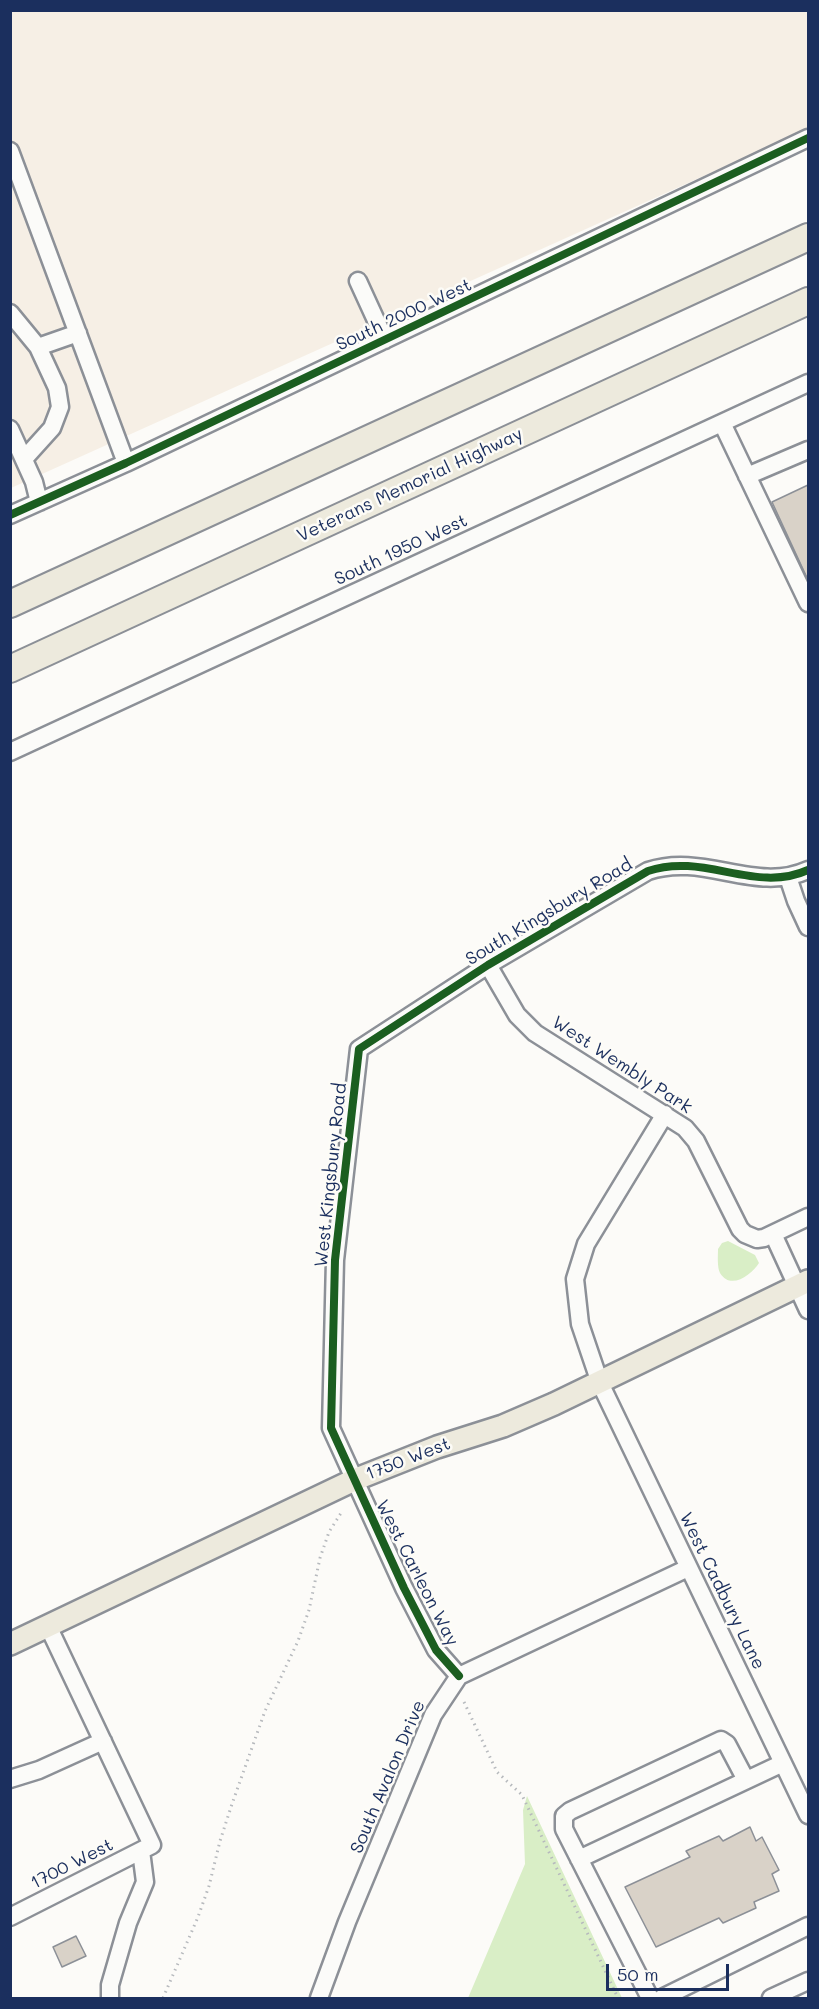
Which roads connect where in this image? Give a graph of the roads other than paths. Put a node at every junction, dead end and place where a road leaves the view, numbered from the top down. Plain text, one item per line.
1 (808, 138) edge
2 (10, 151) edge
3 (808, 237) edge
4 (358, 281) dead end
5 (808, 301) edge
6 (12, 319) edge
7 (78, 333) junction
8 (385, 340) junction
9 (38, 347) junction
10 (808, 383) edge
11 (722, 423) junction
12 (10, 429) edge
13 (808, 450) edge
14 (24, 459) junction
15 (126, 463) junction
16 (747, 476) junction
17 (39, 502) junction
18 (10, 515) edge
19 (808, 603) edge
20 (10, 604) edge
21 (10, 669) edge
22 (10, 752) edge
23 (808, 870) edge
24 (788, 877) junction
25 (808, 927) edge
26 (488, 965) junction
27 (359, 1048) joint
28 (665, 1114) junction
29 (808, 1217) edge
30 (773, 1234) junction
31 (803, 1283) edge
32 (808, 1310) edge
33 (600, 1383) junction
34 (354, 1480) junction
35 (688, 1568) junction
36 (48, 1626) junction
37 (10, 1644) edge
38 (459, 1676) junction
39 (103, 1741) junction
40 (783, 1763) junction
41 (10, 1779) edge
42 (746, 1780) junction
43 (808, 1815) edge
44 (146, 1848) junction
45 (579, 1858) junction
46 (10, 1917) edge
47 (808, 1926) edge
48 (808, 1981) edge
49 (110, 1998) edge
50 (319, 1998) edge
51 (650, 1998) edge
52 (663, 1998) edge
53 (771, 1998) edge

1 - 8 street, South 2000 West
2 - 7 street
3 - 20 highway
4 - 8 street
5 - 21 highway, Veterans Memorial Highway
6 - 9 street
7 - 9 street
7 - 15 street
8 - 15 street, South 2000 West
9 - 14 street
10 - 11 street, South 1950 West
11 - 16 street
11 - 22 street, South 1950 West
12 - 14 street
13 - 16 street
14 - 17 street
15 - 17 street, South 2000 West
16 - 19 street
17 - 18 street, South 2000 West
23 - 24 street, South Kingsbury Road
24 - 25 street
24 - 26 street, South Kingsbury Road
26 - 27 street, South Kingsbury Road
26 - 28 street, West Wembly Park
27 - 34 street, West Kingsbury Road
28 - 30 street, West Wembly Park
28 - 33 street, West Cadbury Lane
29 - 30 street
30 - 31 street
31 - 32 street
31 - 33 main road, 1750 West
33 - 34 main road, 1750 West
33 - 35 street, West Cadbury Lane
34 - 36 main road, 1750 West
34 - 38 street, West Carleon Way
35 - 38 street
35 - 40 street, West Cadbury Lane
36 - 37 main road, 1750 West
36 - 39 street
38 - 50 street, South Avalon Drive
39 - 41 street
39 - 44 street
40 - 42 street
40 - 43 street, West Cadbury Lane
42 - 45 street
42 - 45 street
44 - 46 street, 1700 West
44 - 49 street
45 - 51 street
47 - 52 street
48 - 53 street

